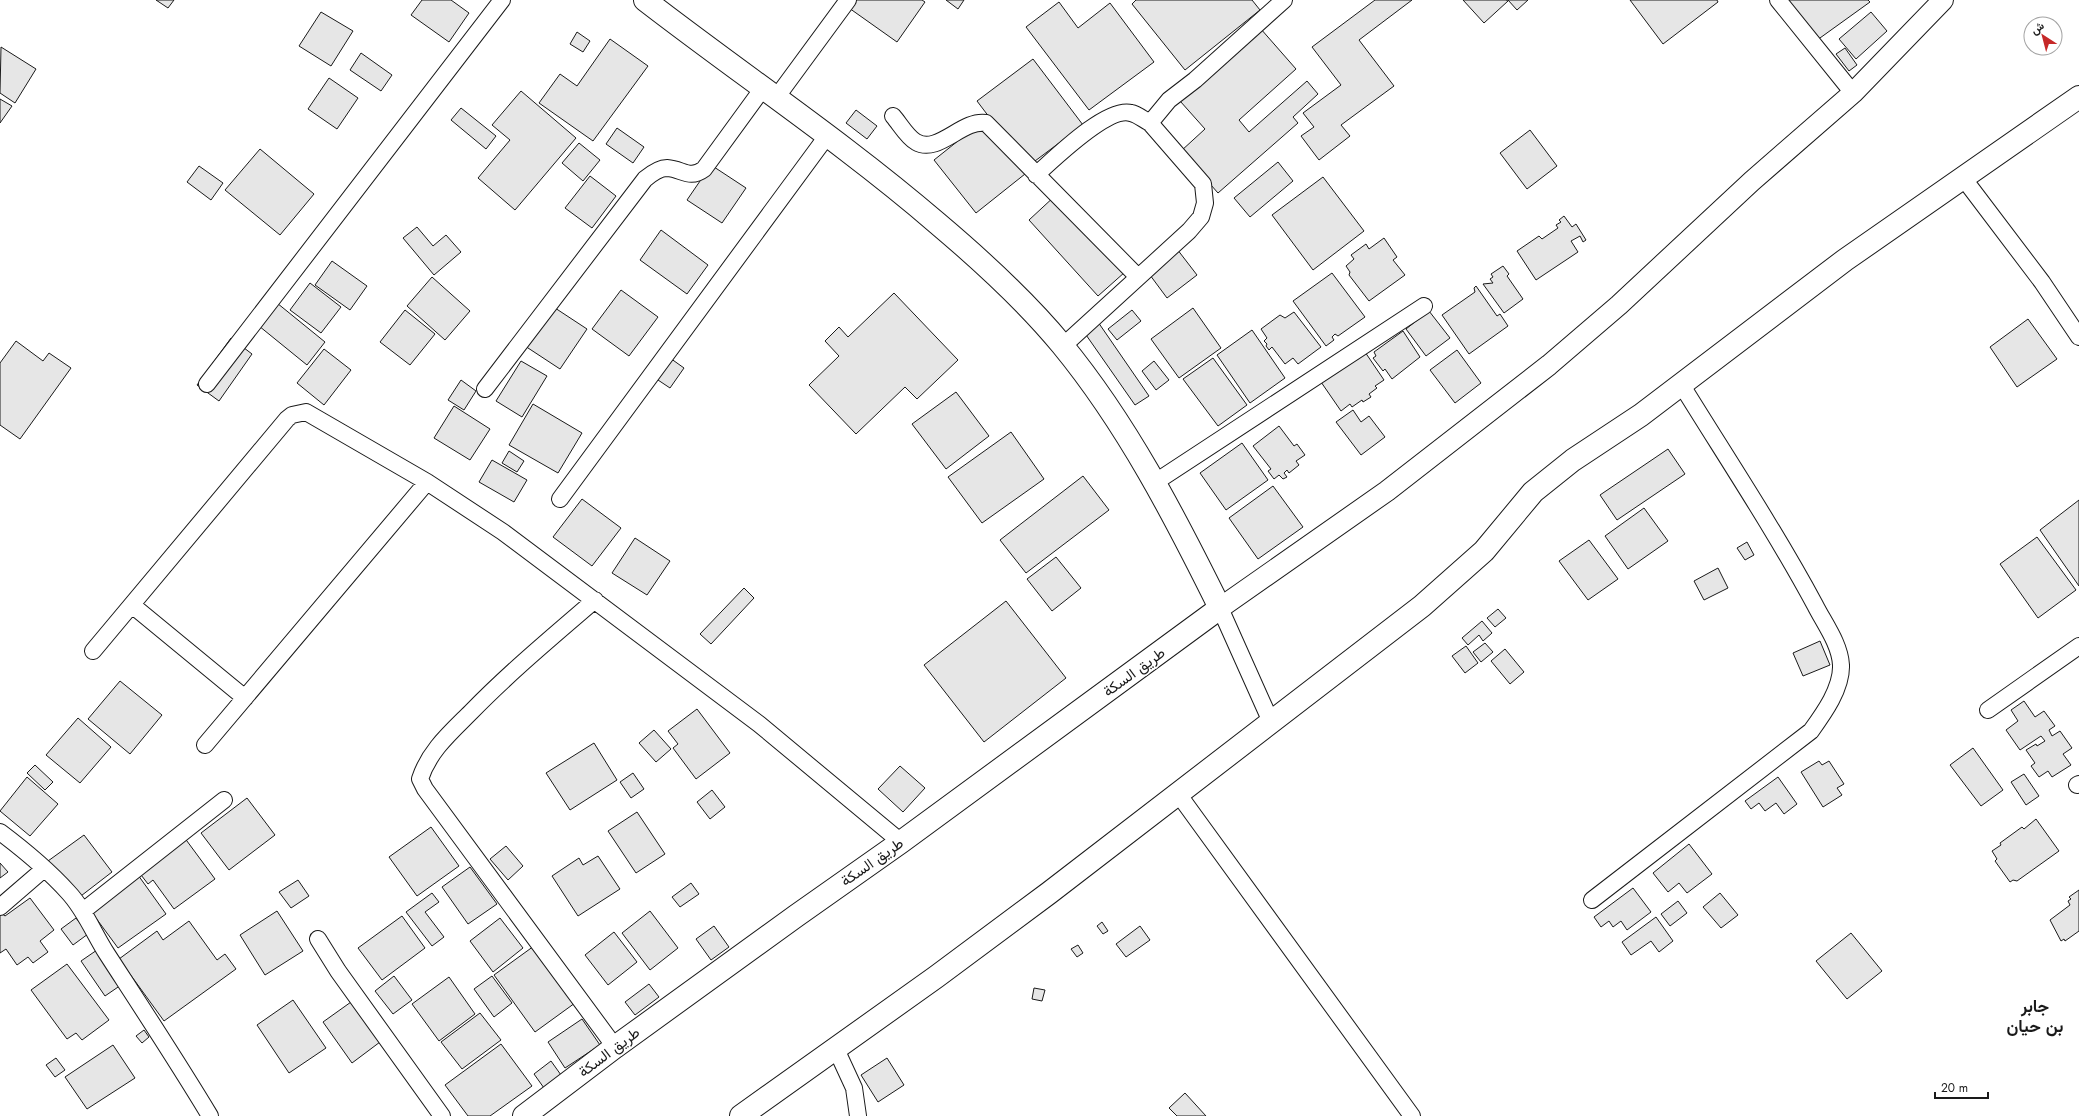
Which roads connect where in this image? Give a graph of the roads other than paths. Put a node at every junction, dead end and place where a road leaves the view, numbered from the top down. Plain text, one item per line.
1 (502, 0) edge
2 (645, 0) edge
3 (848, 0) edge
4 (1284, 0) edge
5 (1778, 0) edge
6 (1943, 0) edge
7 (770, 93) junction
8 (1853, 93) junction
9 (2079, 97) edge
10 (893, 116) dead end
11 (1150, 123) junction
12 (827, 136) junction
13 (1036, 175) junction
14 (1964, 179) junction
15 (1138, 277) junction
16 (1424, 306) dead end
17 (2079, 337) edge
18 (1063, 346) junction
19 (207, 384) dead end
20 (1681, 384) junction
21 (485, 389) dead end
22 (427, 482) junction
23 (1154, 483) junction
24 (560, 499) dead end
25 (595, 600) junction
26 (132, 605) junction
27 (1220, 608) junction
28 (2079, 646) edge
29 (93, 651) dead end
30 (245, 698) junction
31 (1988, 710) dead end
32 (1271, 722) junction
33 (205, 745) dead end
34 (1179, 795) junction
35 (224, 800) dead end
36 (0, 832) edge
37 (901, 842) junction
38 (44, 869) junction
39 (1592, 900) dead end
40 (0, 907) edge
41 (83, 911) junction
42 (318, 939) dead end
43 (615, 1047) junction
44 (836, 1049) junction
45 (210, 1116) edge
46 (442, 1116) edge
47 (524, 1116) edge
48 (741, 1116) edge
49 (858, 1116) edge
50 (1412, 1116) edge

1 - 19 street
2 - 7 main road
3 - 7 street
4 - 11 street
5 - 8 street
6 - 8 street
7 - 12 main road
7 - 21 street
8 - 27 street
9 - 14 main road
10 - 13 street
11 - 13 street
11 - 15 street
12 - 18 main road
12 - 24 street
13 - 15 street
14 - 17 street
14 - 20 main road
15 - 18 street
16 - 23 street
18 - 23 main road
20 - 32 main road
20 - 39 street
22 - 25 street
22 - 26 street
22 - 30 street
23 - 27 main road
25 - 37 street
25 - 43 street
26 - 29 street
26 - 30 street
27 - 32 street
27 - 37 main road, طريق السكة
28 - 31 street
30 - 33 street
32 - 34 main road
34 - 44 main road
34 - 50 street
35 - 41 street
36 - 38 street
37 - 43 main road, طريق السكة
38 - 40 street
38 - 41 street
41 - 45 street
42 - 46 street
43 - 47 main road, طريق السكة
44 - 48 main road
44 - 49 street

